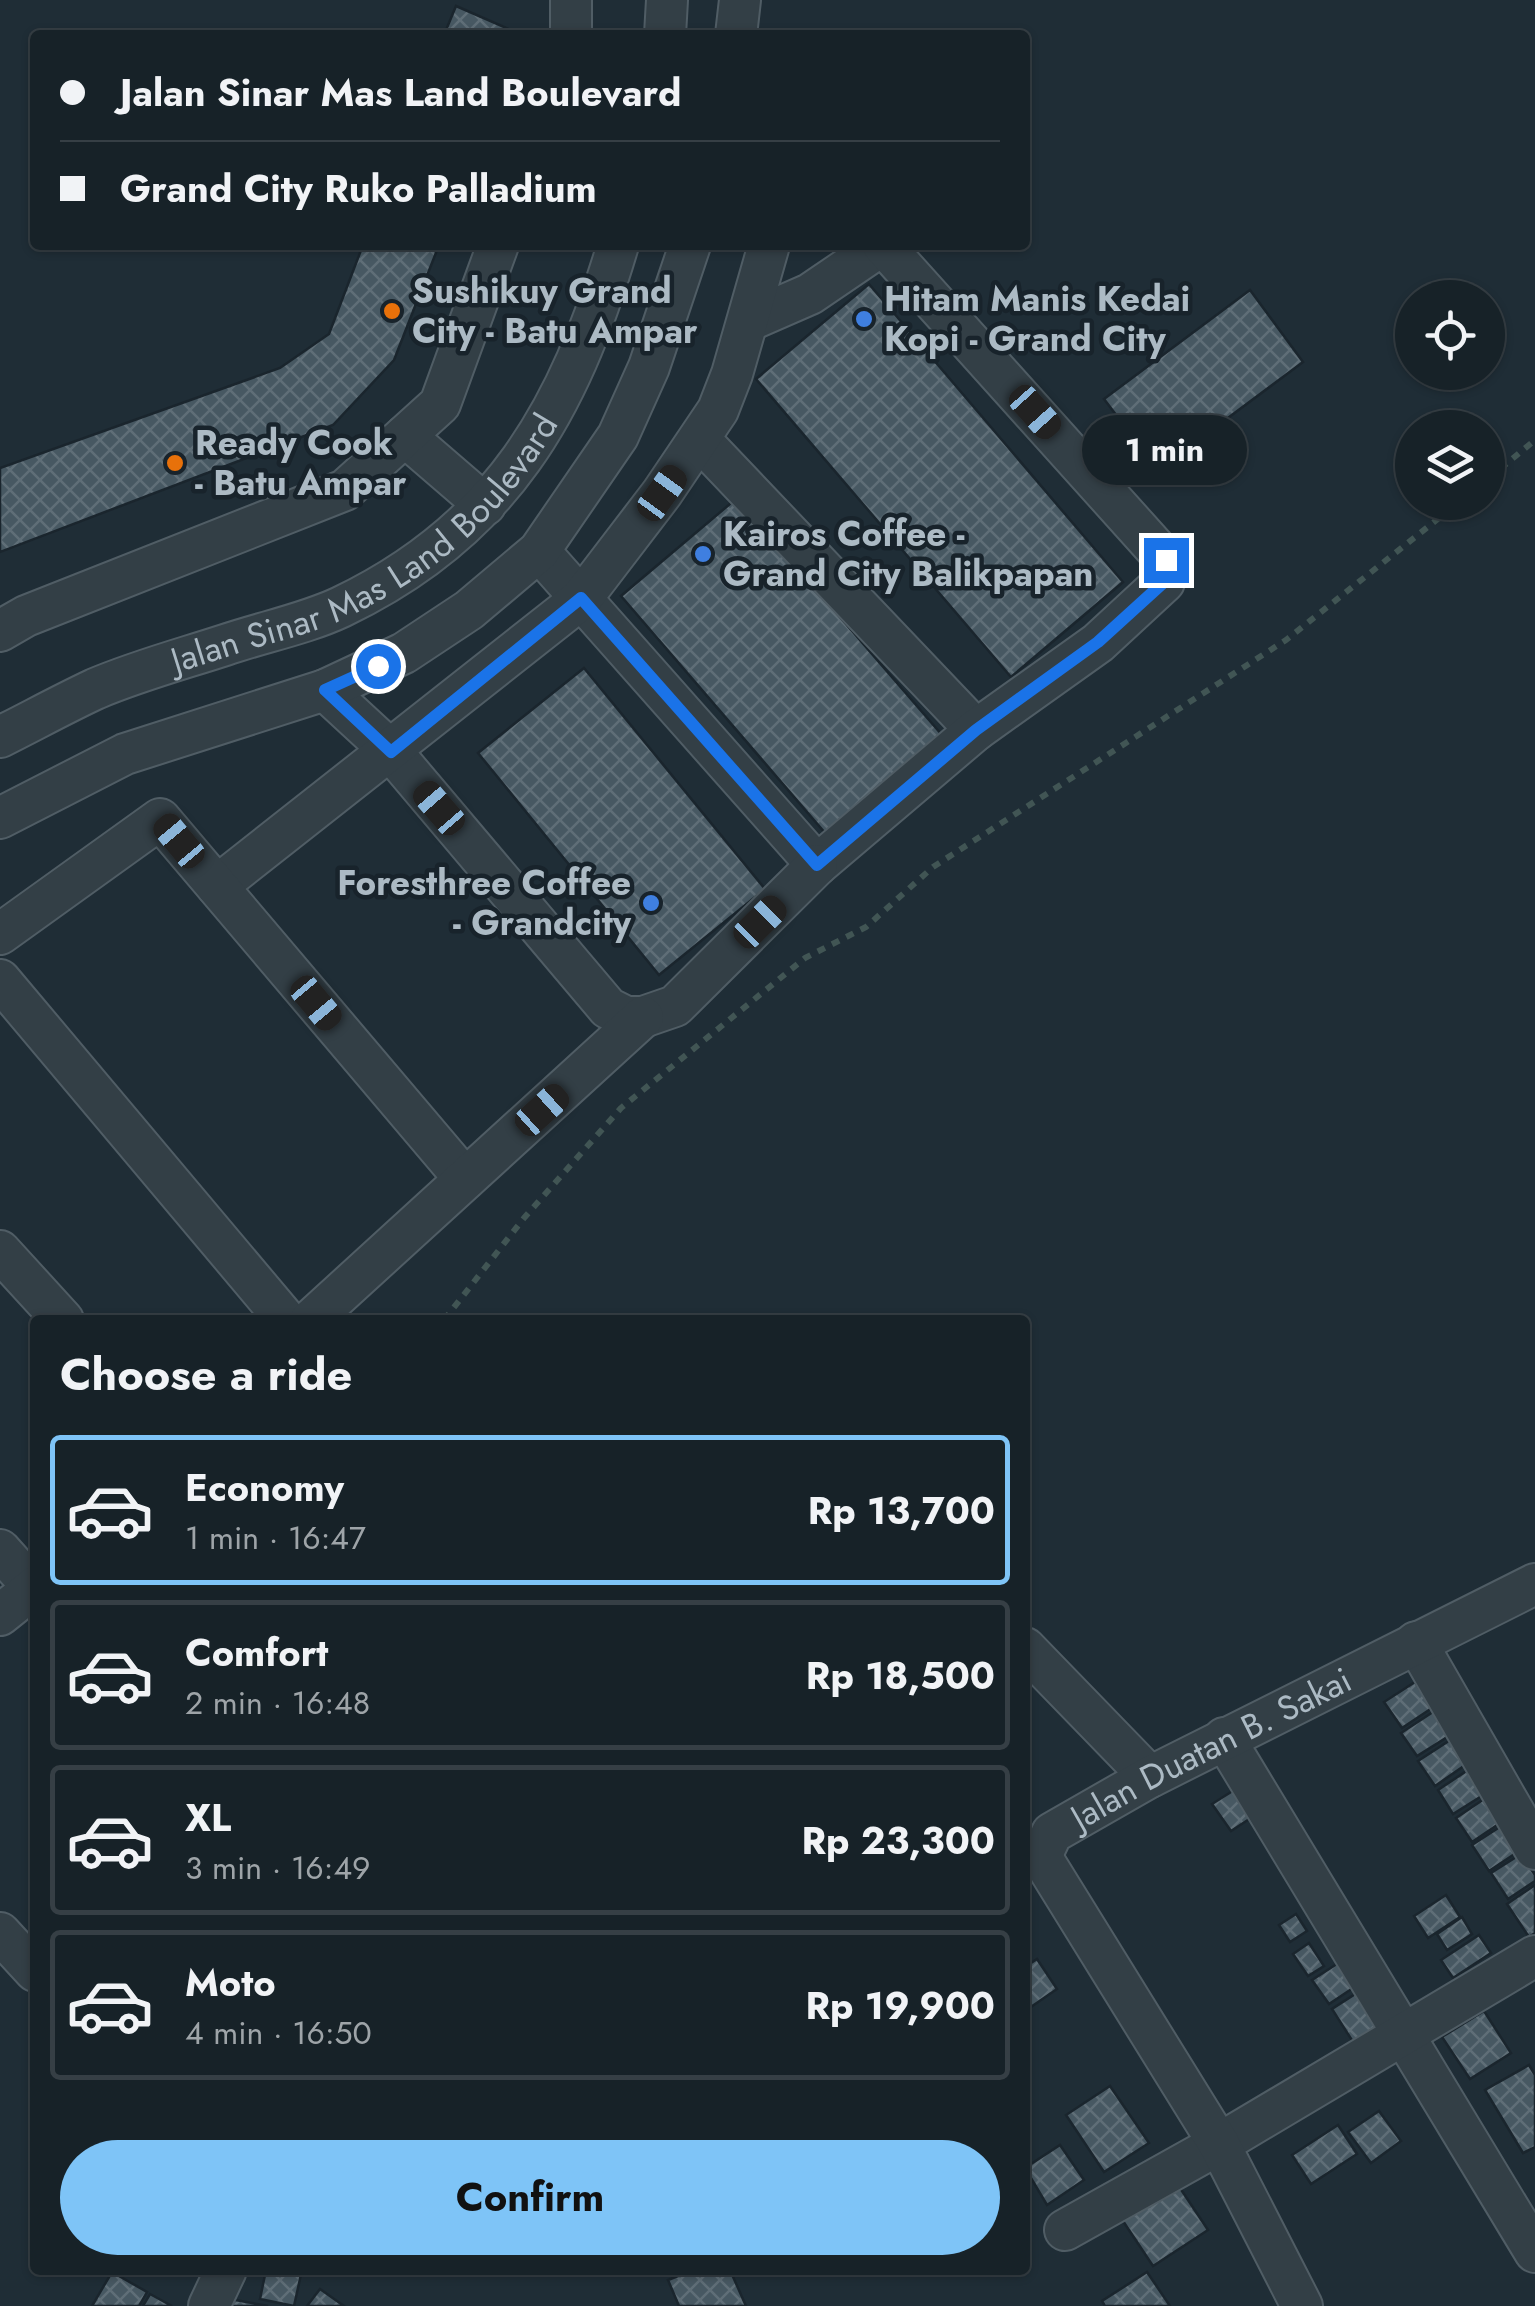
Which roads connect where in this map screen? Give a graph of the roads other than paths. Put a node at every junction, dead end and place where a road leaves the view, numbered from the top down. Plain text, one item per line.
1 (571, 0) edge
2 (667, 0) edge
3 (740, 0) edge
4 (571, 30) edge
5 (665, 30) edge
6 (737, 30) edge
7 (496, 250) edge
8 (617, 250) edge
9 (688, 250) edge
10 (769, 250) edge
11 (876, 250) edge
12 (887, 250) edge
13 (748, 321) junction
14 (405, 436) junction
15 (700, 440) junction
16 (486, 505) junction
17 (539, 551) junction
18 (581, 598) junction
19 (0, 631) edge
20 (325, 690) junction
21 (976, 730) junction
22 (0, 737) edge
23 (391, 752) junction
24 (0, 818) edge
25 (817, 865) junction
26 (217, 886) junction
27 (0, 934) edge
28 (0, 980) edge
29 (643, 1017) junction
30 (465, 1179) junction
31 (0, 1250) edge
32 (58, 1315) edge
33 (282, 1315) edge
34 (316, 1315) edge
35 (0, 1550) edge
36 (30, 1583) edge
37 (1535, 1584) edge
38 (30, 1590) edge
39 (0, 1615) edge
40 (1416, 1642) junction
41 (1030, 1653) edge
42 (1224, 1738) junction
43 (1150, 1777) junction
44 (1535, 1848) edge
45 (0, 1933) edge
46 (1535, 1956) edge
47 (30, 1966) edge
48 (1405, 2033) junction
49 (1219, 2144) junction
50 (1066, 2230) dead end
51 (1535, 2252) edge
52 (224, 2275) edge
53 (210, 2306) edge
54 (1302, 2306) edge

1 - 4 street
2 - 5 street
3 - 6 street
7 - 14 street
8 - 16 street, Jalan Sinar Mas Land Boulevard
9 - 17 street, Jalan Sinar Mas Land Boulevard
10 - 13 street
11 - 13 street
12 - 21 street
13 - 15 street
14 - 16 street
14 - 19 street
15 - 18 street
15 - 21 street
16 - 22 street, Jalan Sinar Mas Land Boulevard
17 - 18 street
17 - 20 street, Jalan Sinar Mas Land Boulevard
18 - 23 street
18 - 25 street
20 - 23 street
20 - 24 street, Jalan Sinar Mas Land Boulevard
21 - 25 street
23 - 26 street
23 - 29 street
25 - 29 street
26 - 27 street
26 - 30 street
28 - 33 street
29 - 30 street
30 - 34 street
31 - 32 street
35 - 36 street
37 - 40 street, Jalan Duatan B. Sakai
38 - 39 street
40 - 42 street, Jalan Duatan B. Sakai
40 - 44 street
41 - 43 street
42 - 43 street, Jalan Duatan B. Sakai
42 - 48 street
43 - 49 street, Jalan Duatan B. Sakai
45 - 47 street
46 - 48 street
48 - 49 street
48 - 51 street
49 - 50 street
49 - 54 street, Jalan Duatan B. Sakai
52 - 53 street

